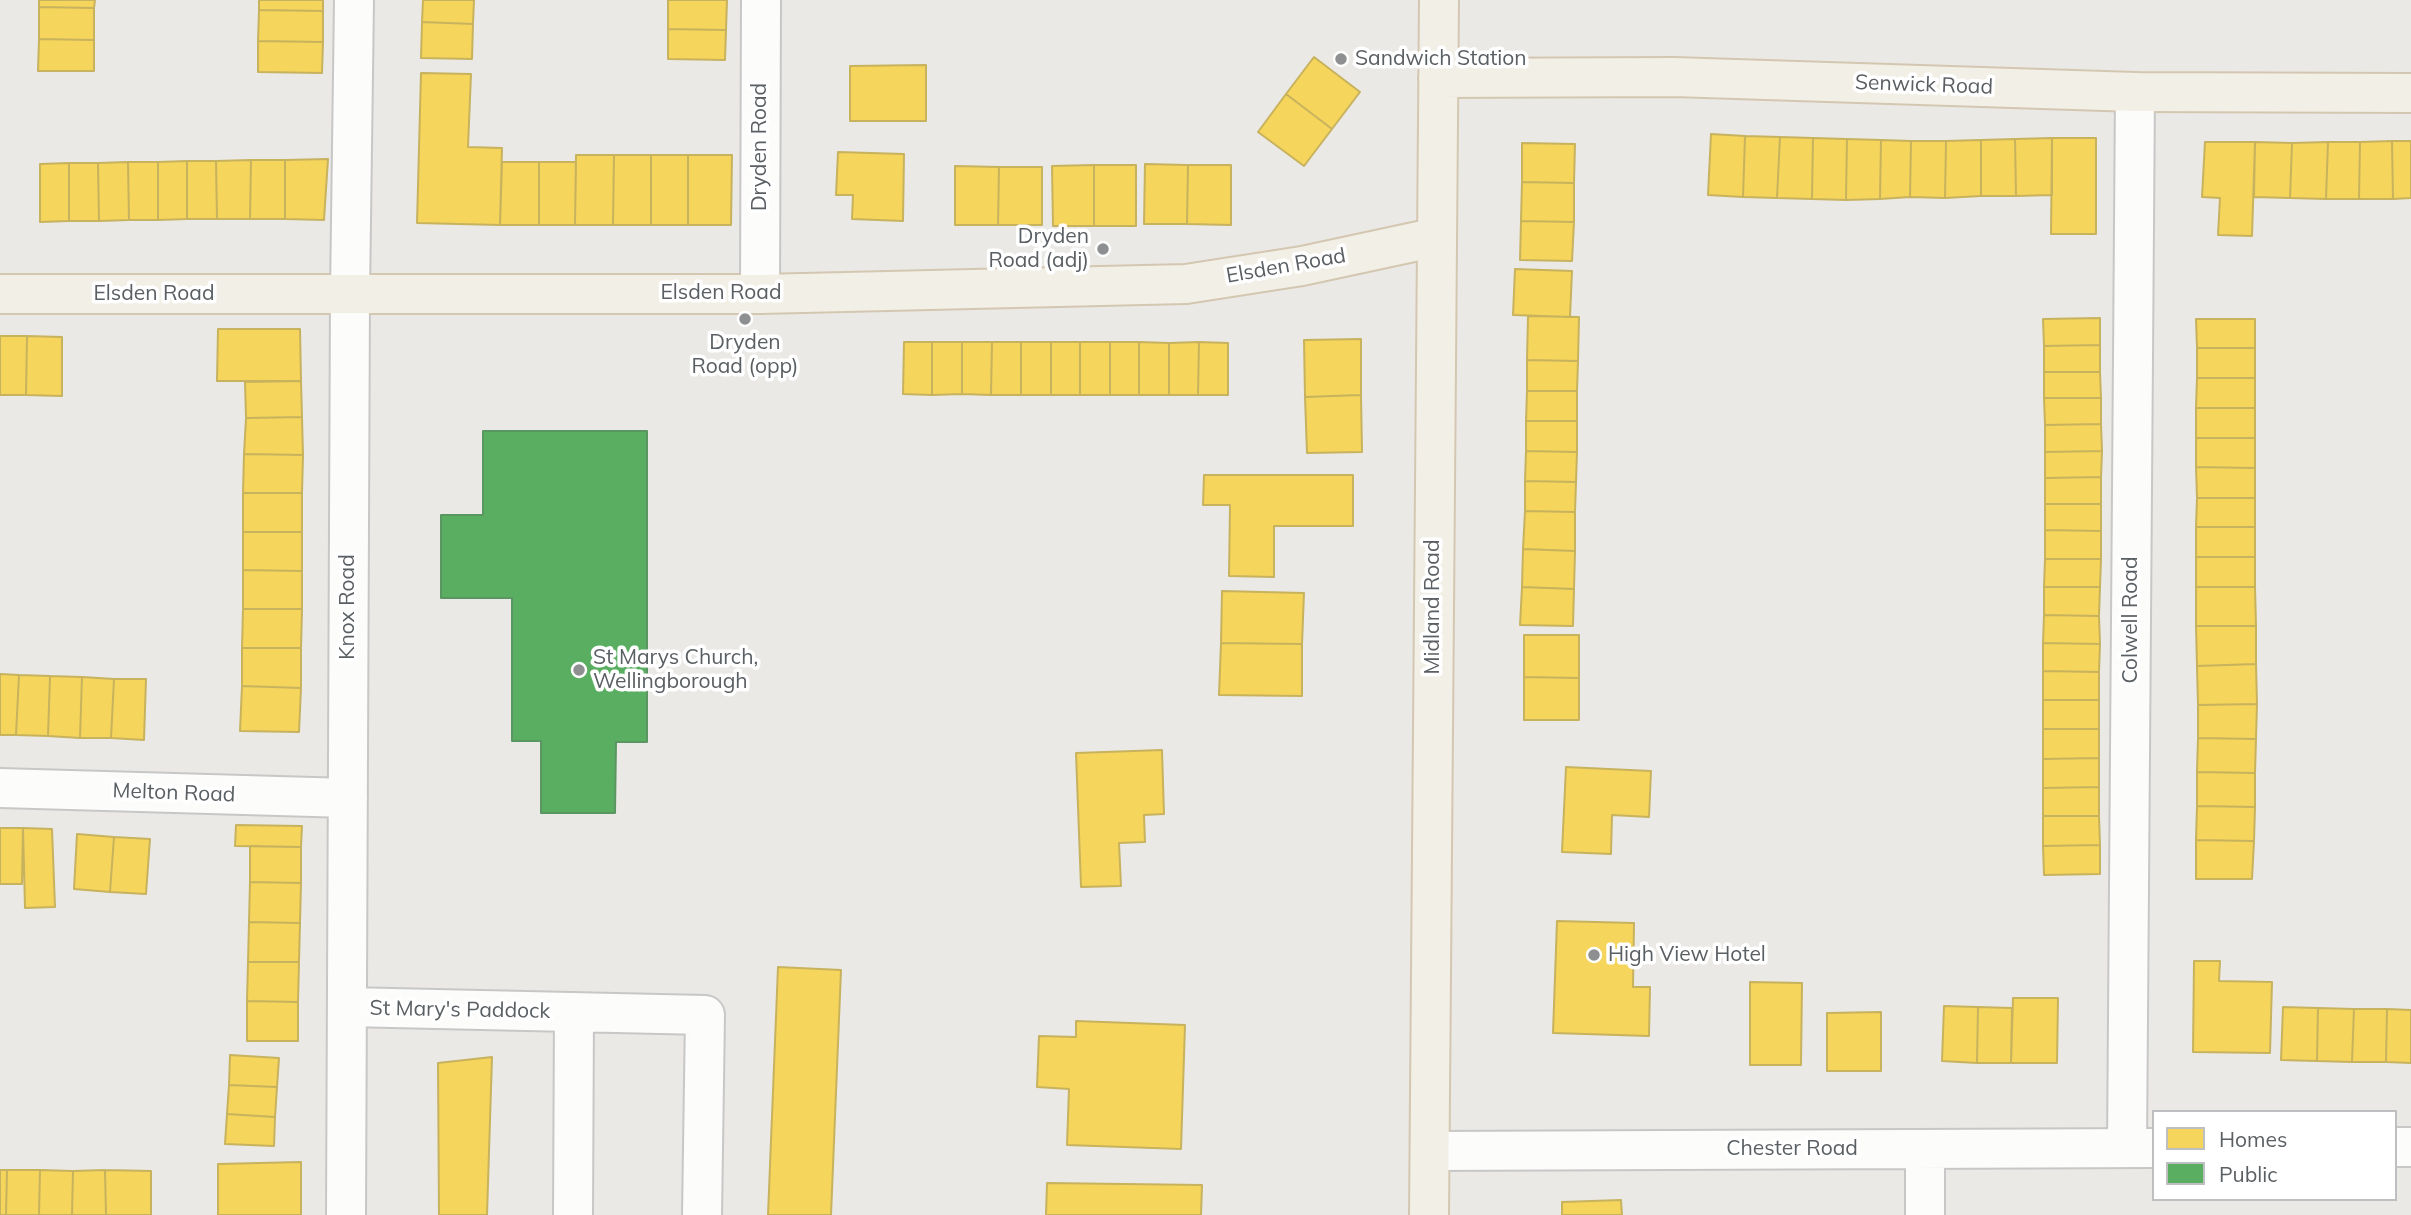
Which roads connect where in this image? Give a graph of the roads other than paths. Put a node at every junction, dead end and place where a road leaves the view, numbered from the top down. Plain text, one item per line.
1 (354, 0) edge
2 (761, 0) edge
3 (1438, 0) edge
4 (1438, 78) junction
5 (2135, 92) junction
6 (2411, 93) edge
7 (1437, 237) junction
8 (0, 294) edge
9 (350, 294) junction
10 (760, 294) junction
11 (0, 788) edge
12 (348, 798) junction
13 (347, 1007) junction
14 (574, 1012) junction
15 (2141, 1148) edge
16 (1925, 1149) junction
17 (1430, 1151) junction
18 (346, 1215) edge
19 (573, 1215) edge
20 (702, 1215) edge
21 (1429, 1215) edge
22 (1925, 1215) edge

1 - 9 street, Knox Road
2 - 10 street, Dryden Road
3 - 4 main road, Midland Road
4 - 5 main road, Senwick Road
4 - 7 main road, Midland Road
5 - 6 main road, Senwick Road
5 - 15 street, Colwell Road
7 - 10 main road, Elsden Road
7 - 17 main road, Midland Road
8 - 9 main road, Elsden Road
9 - 10 main road, Elsden Road
9 - 12 street, Knox Road
11 - 12 street, Melton Road
12 - 13 street, Knox Road
13 - 14 street, St Mary's Paddock
13 - 18 street, Knox Road
14 - 19 street, St Mary's Paddock
14 - 20 street, St Mary's Paddock
15 - 16 street, Chester Road
16 - 17 street, Chester Road
16 - 22 street
17 - 21 main road, Midland Road

